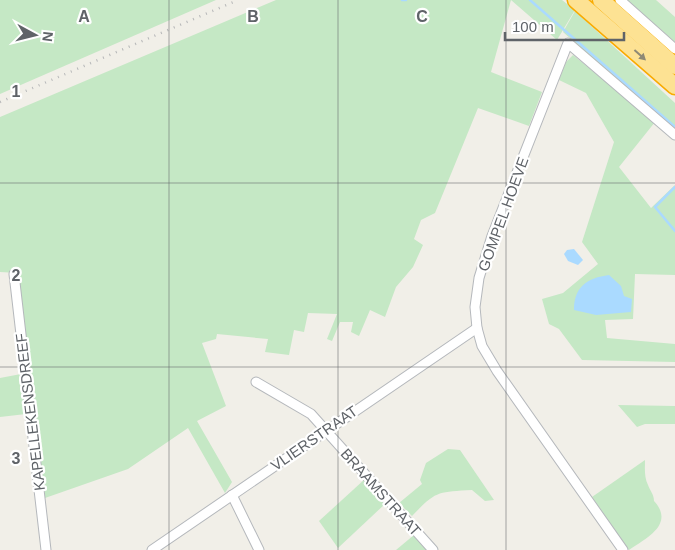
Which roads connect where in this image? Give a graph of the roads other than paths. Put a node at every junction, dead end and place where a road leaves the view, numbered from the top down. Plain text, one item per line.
1 (576, 0) edge
2 (601, 0) edge
3 (620, 0) edge
4 (675, 49) edge
5 (675, 66) edge
6 (675, 86) edge
7 (675, 136) edge
8 (14, 274) dead end
9 (477, 328) junction
10 (256, 382) dead end
11 (325, 430) junction
12 (232, 495) junction
13 (46, 550) edge
14 (152, 550) edge
15 (259, 550) edge
16 (434, 550) edge
17 (623, 550) edge

1 -> 6 highway
2 - 5 highway
3 - 4 street
7 - 9 street, GOMPEL HOEVE
8 - 13 street, KAPELLEKENSDREEF
9 - 11 street, VLIERSTRAAT
9 - 17 street, GOMPEL HOEVE
10 - 11 street, BRAAMSTRAAT
11 - 12 street, VLIERSTRAAT
11 - 16 street, BRAAMSTRAAT
12 - 14 street, VLIERSTRAAT
12 - 15 street

